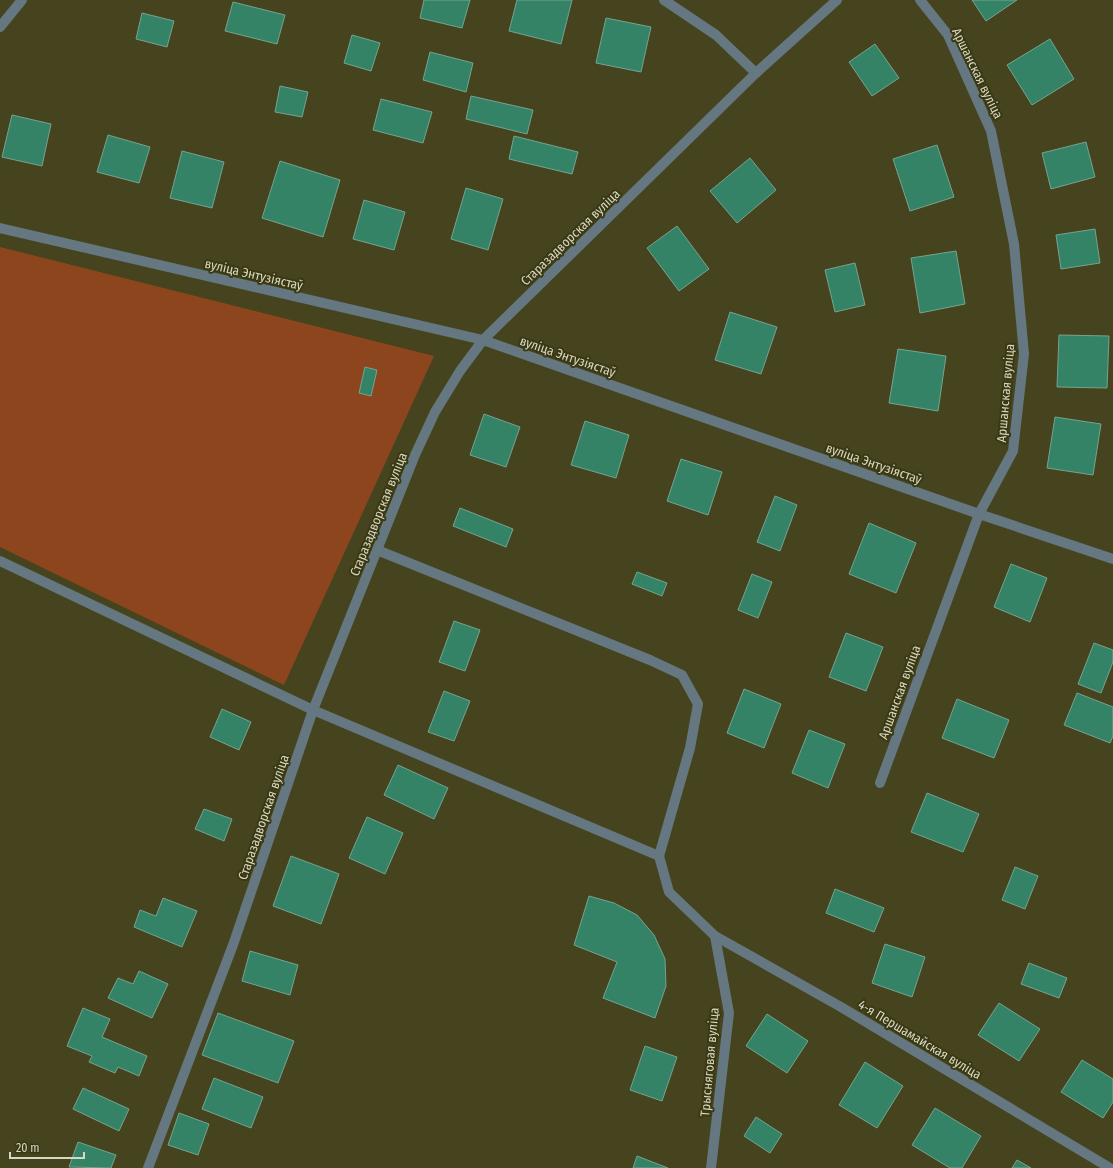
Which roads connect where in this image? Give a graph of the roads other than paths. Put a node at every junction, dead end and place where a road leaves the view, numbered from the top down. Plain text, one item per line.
1 (22, 0) edge
2 (664, 0) edge
3 (837, 0) edge
4 (920, 0) edge
5 (0, 27) edge
6 (756, 73) junction
7 (0, 228) edge
8 (483, 340) junction
9 (979, 514) junction
10 (377, 550) junction
11 (1113, 559) edge
12 (0, 561) edge
13 (313, 710) junction
14 (880, 783) dead end
15 (659, 856) junction
16 (715, 936) junction
17 (148, 1168) edge
18 (711, 1168) edge
19 (1110, 1168) edge

1 - 5 street
2 - 6 street
3 - 6 street, Старазадворская вуліца
4 - 9 street, Аршанская вуліца
6 - 8 street, Старазадворская вуліца
7 - 8 street, вуліца Энтузіястаў
8 - 9 street, вуліца Энтузіястаў
8 - 10 street, Старазадворская вуліца
9 - 11 street, вуліца Энтузіястаў
9 - 14 street, Аршанская вуліца
10 - 13 street, Старазадворская вуліца
10 - 15 street
12 - 13 street
13 - 15 street
13 - 17 street, Старазадворская вуліца
15 - 16 street, 4-я Першамайская вуліца
16 - 18 street, Трысняговая вуліца
16 - 19 street, 4-я Першамайская вуліца

